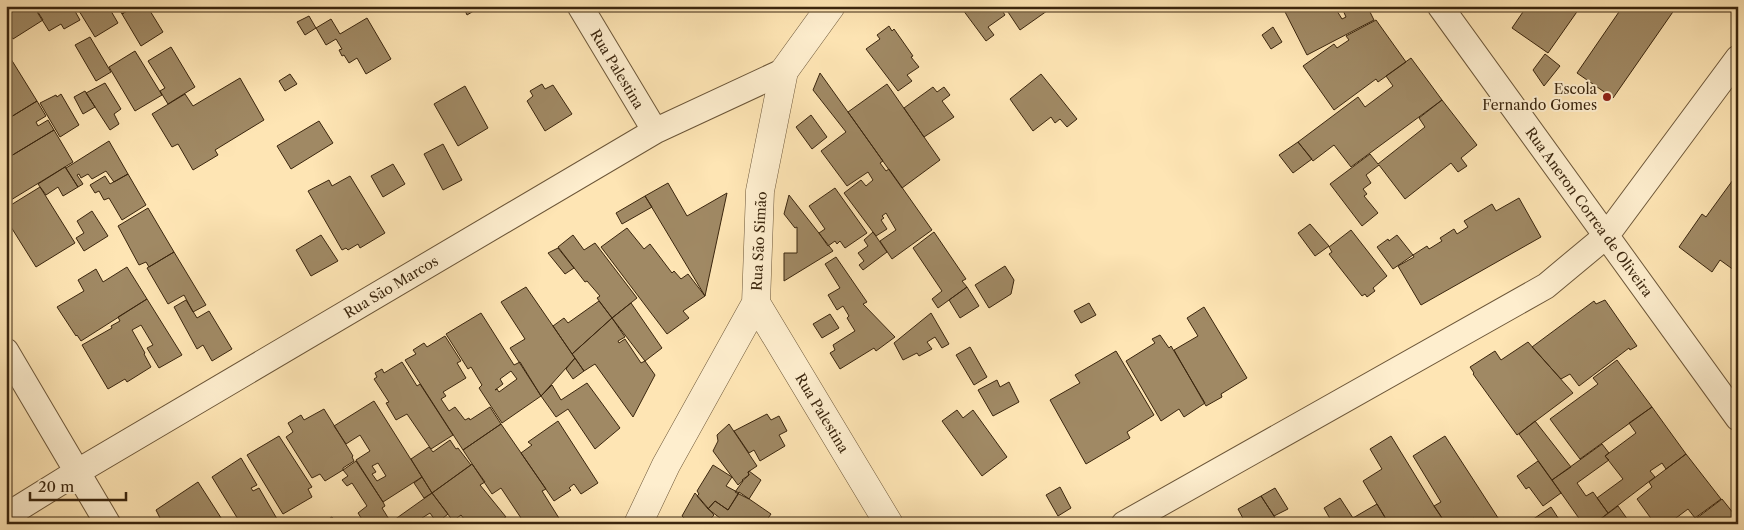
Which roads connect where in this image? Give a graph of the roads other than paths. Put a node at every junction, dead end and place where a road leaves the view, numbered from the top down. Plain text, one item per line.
1 (580, 6) edge
2 (831, 6) edge
3 (1440, 6) edge
4 (1738, 58) edge
5 (784, 71) junction
6 (655, 131) junction
7 (1606, 236) junction
8 (756, 303) junction
9 (6, 351) edge
10 (1738, 418) edge
11 (77, 472) junction
12 (6, 516) edge
13 (108, 524) edge
14 (638, 524) edge
15 (889, 524) edge
16 (1124, 524) edge

1 - 6 street, Rua Palestina
2 - 5 street, Rua São Simão
3 - 7 street, Rua Aneron Correa de Oliveira
4 - 7 street
5 - 6 street, Rua São Marcos
5 - 8 street, Rua São Simão
6 - 11 street, Rua São Marcos
7 - 10 street, Rua Aneron Correa de Oliveira
7 - 16 street
8 - 14 street, Rua São Simão
8 - 15 street, Rua Palestina
9 - 11 street
11 - 12 street, Rua São Marcos
11 - 13 street

